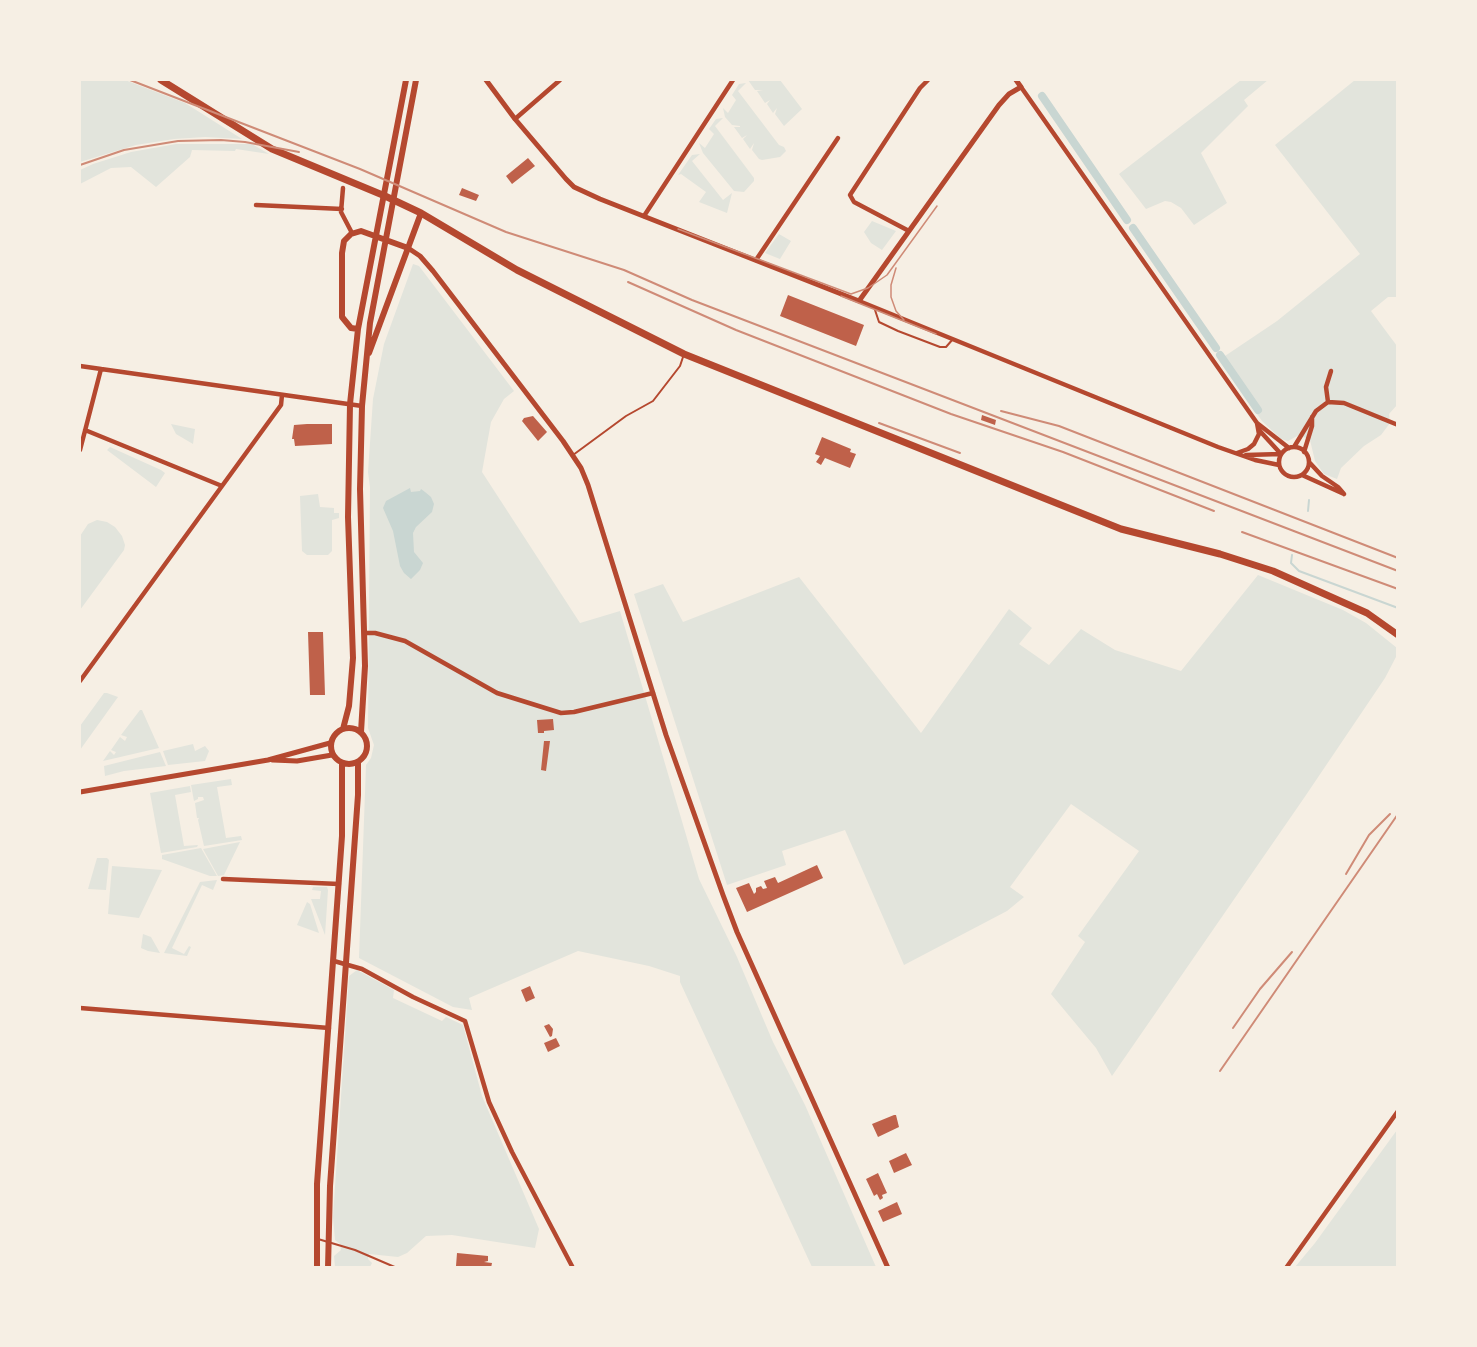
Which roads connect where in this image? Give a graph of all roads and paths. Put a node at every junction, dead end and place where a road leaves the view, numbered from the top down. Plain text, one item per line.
1 (161, 80) edge
2 (486, 80) edge
3 (560, 80) edge
4 (733, 80) edge
5 (928, 80) edge
6 (1016, 80) edge
7 (406, 81) edge
8 (416, 82) edge
9 (1021, 87) junction
10 (515, 118) junction
11 (838, 138) dead end
12 (343, 188) dead end
13 (256, 205) dead end
14 (342, 209) junction
15 (421, 213) junction
16 (644, 216) junction
17 (909, 231) junction
18 (352, 233) junction
19 (408, 248) junction
20 (756, 260) junction
21 (859, 301) junction
22 (875, 307) junction
23 (358, 329) junction
24 (954, 339) junction
25 (684, 354) junction
26 (366, 361) junction
27 (80, 366) edge
28 (102, 369) junction
29 (1331, 371) dead end
30 (282, 395) junction
31 (1328, 402) junction
32 (350, 404) junction
33 (362, 406) junction
34 (1312, 417) junction
35 (1257, 423) junction
36 (1398, 425) edge
37 (86, 430) junction
38 (1259, 430) junction
39 (1291, 448) junction
40 (80, 450) edge
41 (1304, 452) junction
42 (1236, 453) junction
43 (1281, 454) junction
44 (573, 455) junction
45 (1244, 455) junction
46 (1309, 462) junction
47 (1279, 465) junction
48 (1302, 475) junction
49 (222, 486) junction
50 (365, 633) junction
51 (1398, 635) edge
52 (80, 681) edge
53 (653, 693) junction
54 (343, 729) junction
55 (361, 732) junction
56 (330, 742) junction
57 (332, 755) junction
58 (268, 760) junction
59 (358, 762) junction
60 (342, 764) junction
61 (80, 792) edge
62 (223, 879) dead end
63 (339, 884) junction
64 (334, 961) junction
65 (345, 964) junction
66 (80, 1008) edge
67 (329, 1028) junction
68 (1398, 1111) edge
69 (316, 1239) junction
70 (328, 1241) junction
71 (316, 1268) edge
72 (328, 1268) edge
73 (397, 1268) edge
74 (573, 1268) edge
75 (888, 1268) edge
76 (1286, 1268) edge

1 - 15 main road
2 - 10 street
3 - 10 street
4 - 16 street
5 - 17 street
6 - 9 street
7 - 23 main road
8 - 26 main road
9 - 17 street
9 - 35 street
10 - 16 street
11 - 20 street
12 - 14 street
13 - 14 street
14 - 18 street
15 - 19 main road
15 - 25 main road
16 - 20 street
17 - 21 street
18 - 19 main road
18 - 23 main road
19 - 26 main road
19 - 44 street
20 - 21 street
21 - 22 street
22 - 24 street
22 - 24 lane
23 - 32 main road
24 - 42 street
25 - 44 lane
25 - 51 main road
26 - 33 main road
27 - 28 street
28 - 30 street
28 - 37 street
29 - 31 street
30 - 32 street
30 - 49 street
31 - 34 street
31 - 36 street
32 - 33 street
32 - 54 main road
33 - 50 main road
34 - 39 street
34 - 41 street
35 - 38 street
35 - 39 street
37 - 40 street
37 - 49 street
38 - 42 street
38 - 43 street
39 - 41 street
39 - 43 street
41 - 46 street
42 - 45 street
43 - 45 street
43 - 47 street
44 - 53 street
45 - 47 street
46 - 48 street
46 - 48 street
47 - 48 street
49 - 52 street
50 - 53 street
50 - 55 main road
53 - 75 street
54 - 55 main road
54 - 56 main road
55 - 59 main road
56 - 57 main road
56 - 58 street
57 - 58 street
57 - 60 main road
58 - 61 street
59 - 60 main road
59 - 65 main road
60 - 63 main road
62 - 63 street
63 - 64 main road
64 - 65 street
64 - 67 main road
65 - 70 main road
65 - 74 street
66 - 67 street
67 - 69 main road
68 - 76 street
69 - 70 lane
69 - 71 main road
70 - 72 main road
70 - 73 lane

